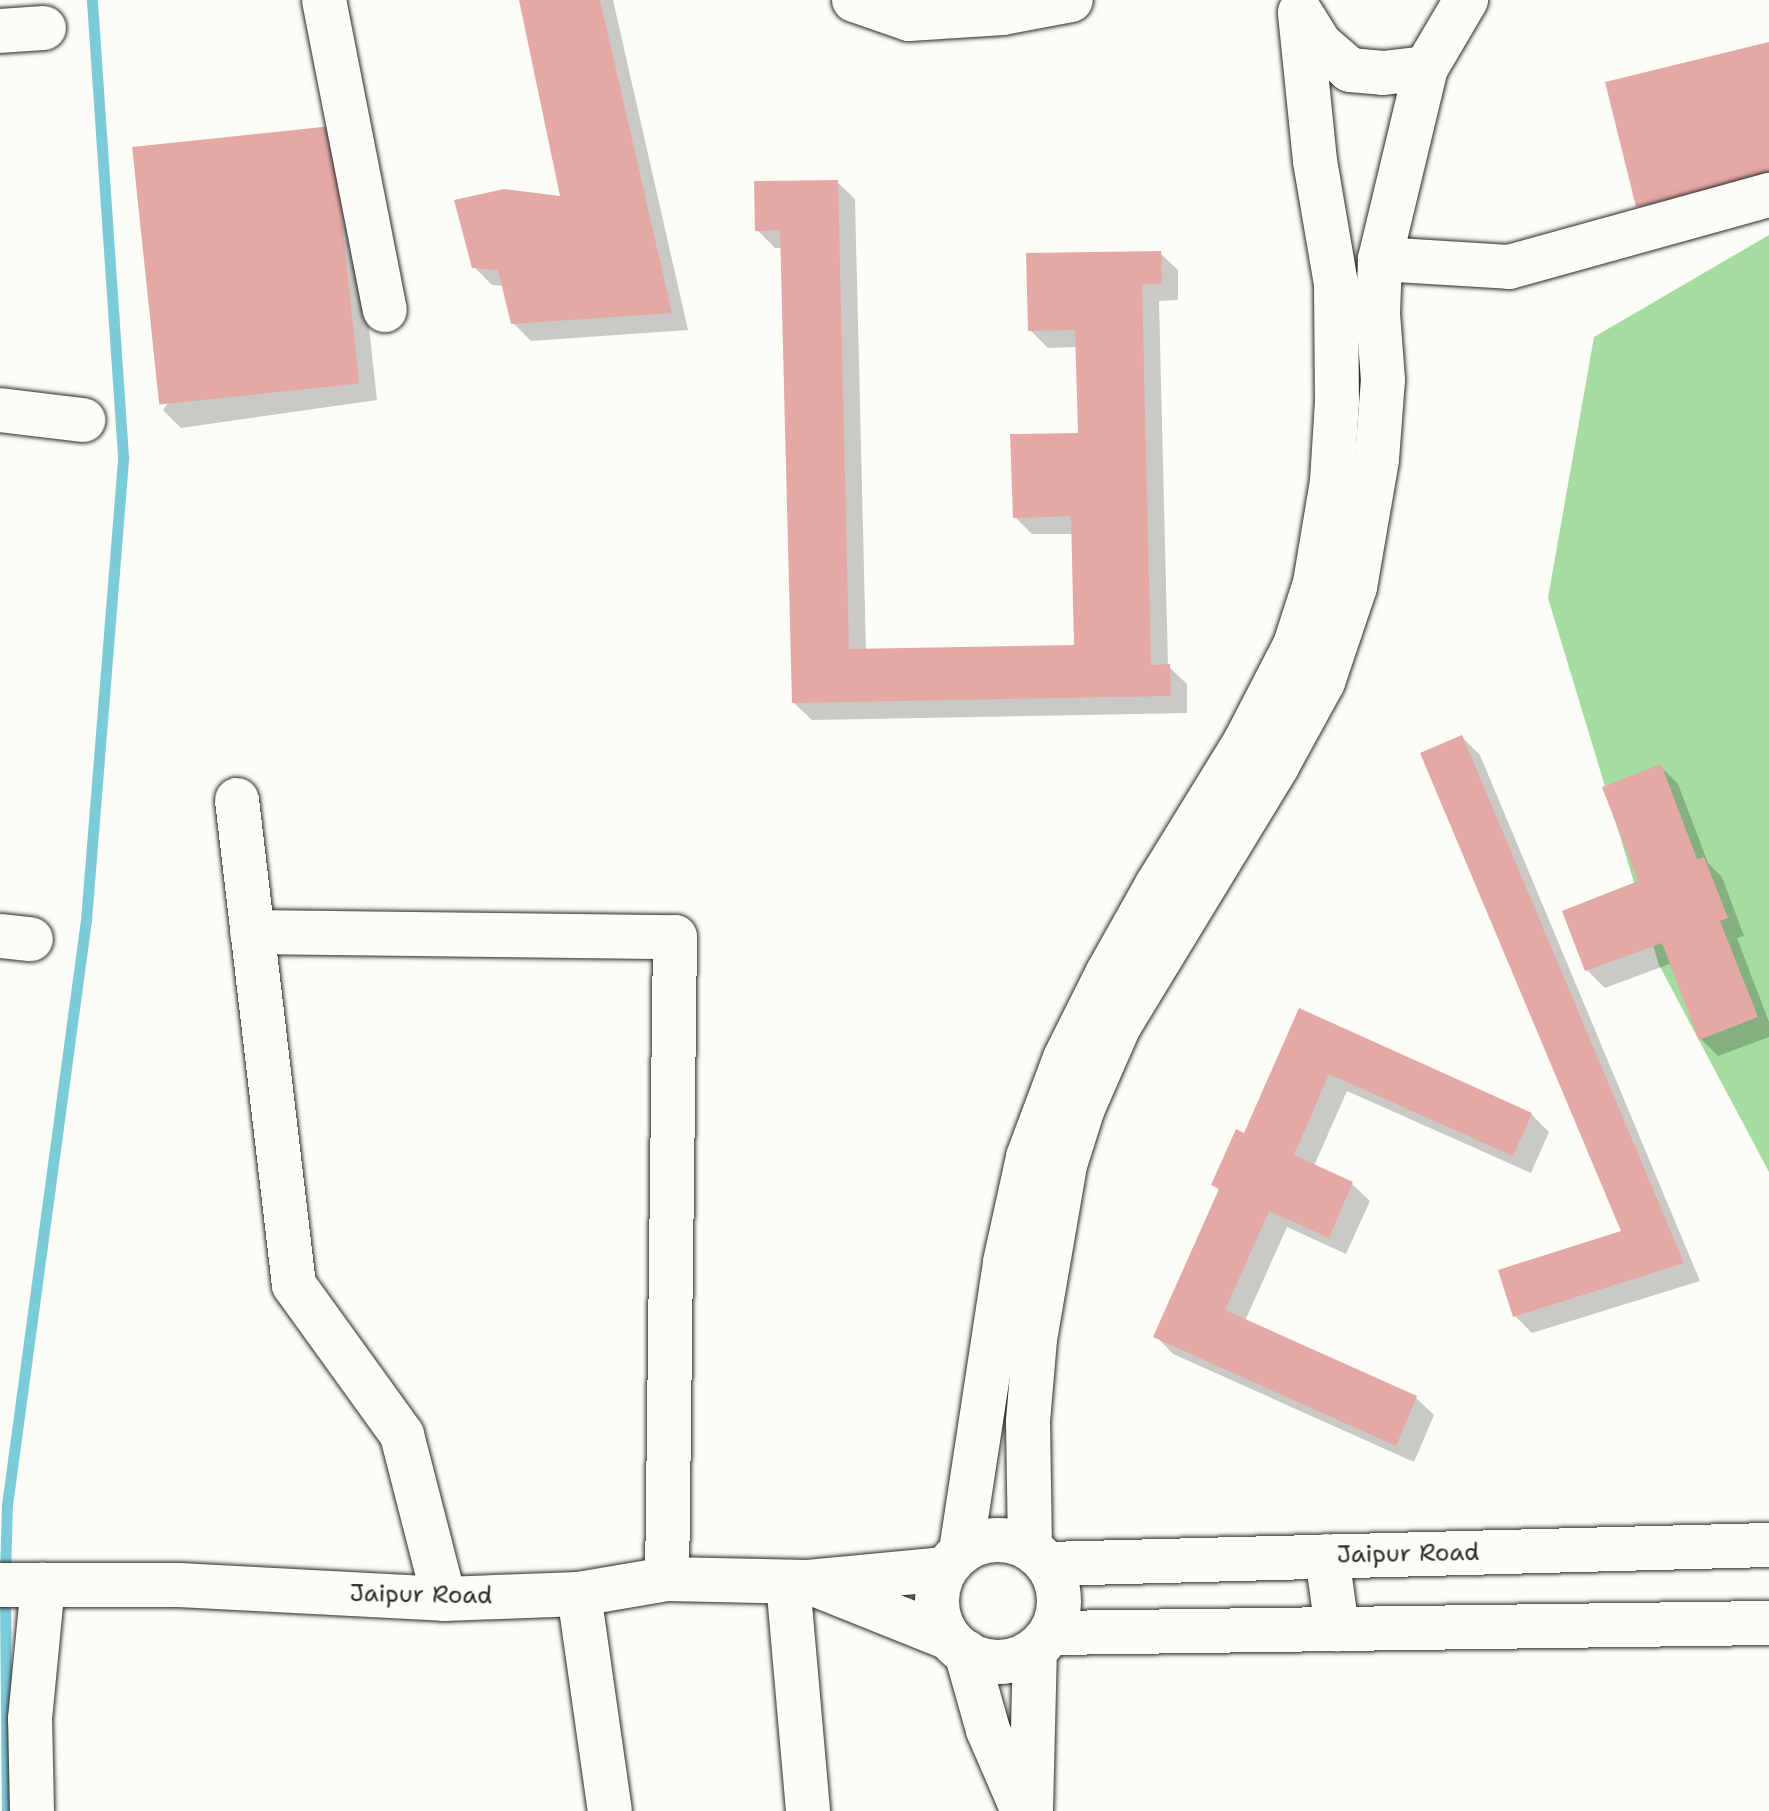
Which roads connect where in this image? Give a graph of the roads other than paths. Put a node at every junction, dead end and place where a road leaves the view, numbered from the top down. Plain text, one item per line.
1 (324, 0) edge
2 (854, 0) edge
3 (1071, 0) edge
4 (1471, 1) edge
5 (1298, 7) edge
6 (44, 28) dead end
7 (0, 31) edge
8 (1426, 68) junction
9 (1769, 195) edge
10 (1380, 259) junction
11 (385, 310) dead end
12 (0, 410) edge
13 (83, 420) dead end
14 (237, 800) dead end
15 (252, 932) junction
16 (1769, 1545) edge
17 (1039, 1556) junction
18 (1327, 1556) junction
19 (953, 1560) junction
20 (667, 1579) junction
21 (798, 1582) junction
22 (25, 1585) edge
23 (579, 1594) junction
24 (444, 1599) junction
25 (1769, 1623) edge
26 (1337, 1629) junction
27 (1044, 1642) junction
28 (957, 1645) junction
29 (32, 1811) edge
30 (610, 1811) edge
31 (808, 1811) edge
32 (1023, 1811) edge
33 (1031, 1811) edge

1 - 11 street
2 - 3 street
4 - 8 street
5 - 8 street
5 - 19 street
6 - 7 street
8 - 10 street
9 - 10 street
10 - 17 street
12 - 13 street
14 - 15 street
15 - 20 street
15 - 24 street
16 - 18 street, Jaipur Road
17 - 18 street, Jaipur Road
17 - 19 street
17 - 27 street
18 - 26 street
19 - 21 street, Jaipur Road
19 - 28 street
20 - 21 street, Jaipur Road
20 - 23 street, Jaipur Road
21 - 28 street, Jaipur Road
21 - 31 street
22 - 24 street, Jaipur Road
22 - 29 street
23 - 24 street, Jaipur Road
23 - 30 street
25 - 26 street
26 - 27 street
27 - 28 street
27 - 33 street
28 - 32 street

